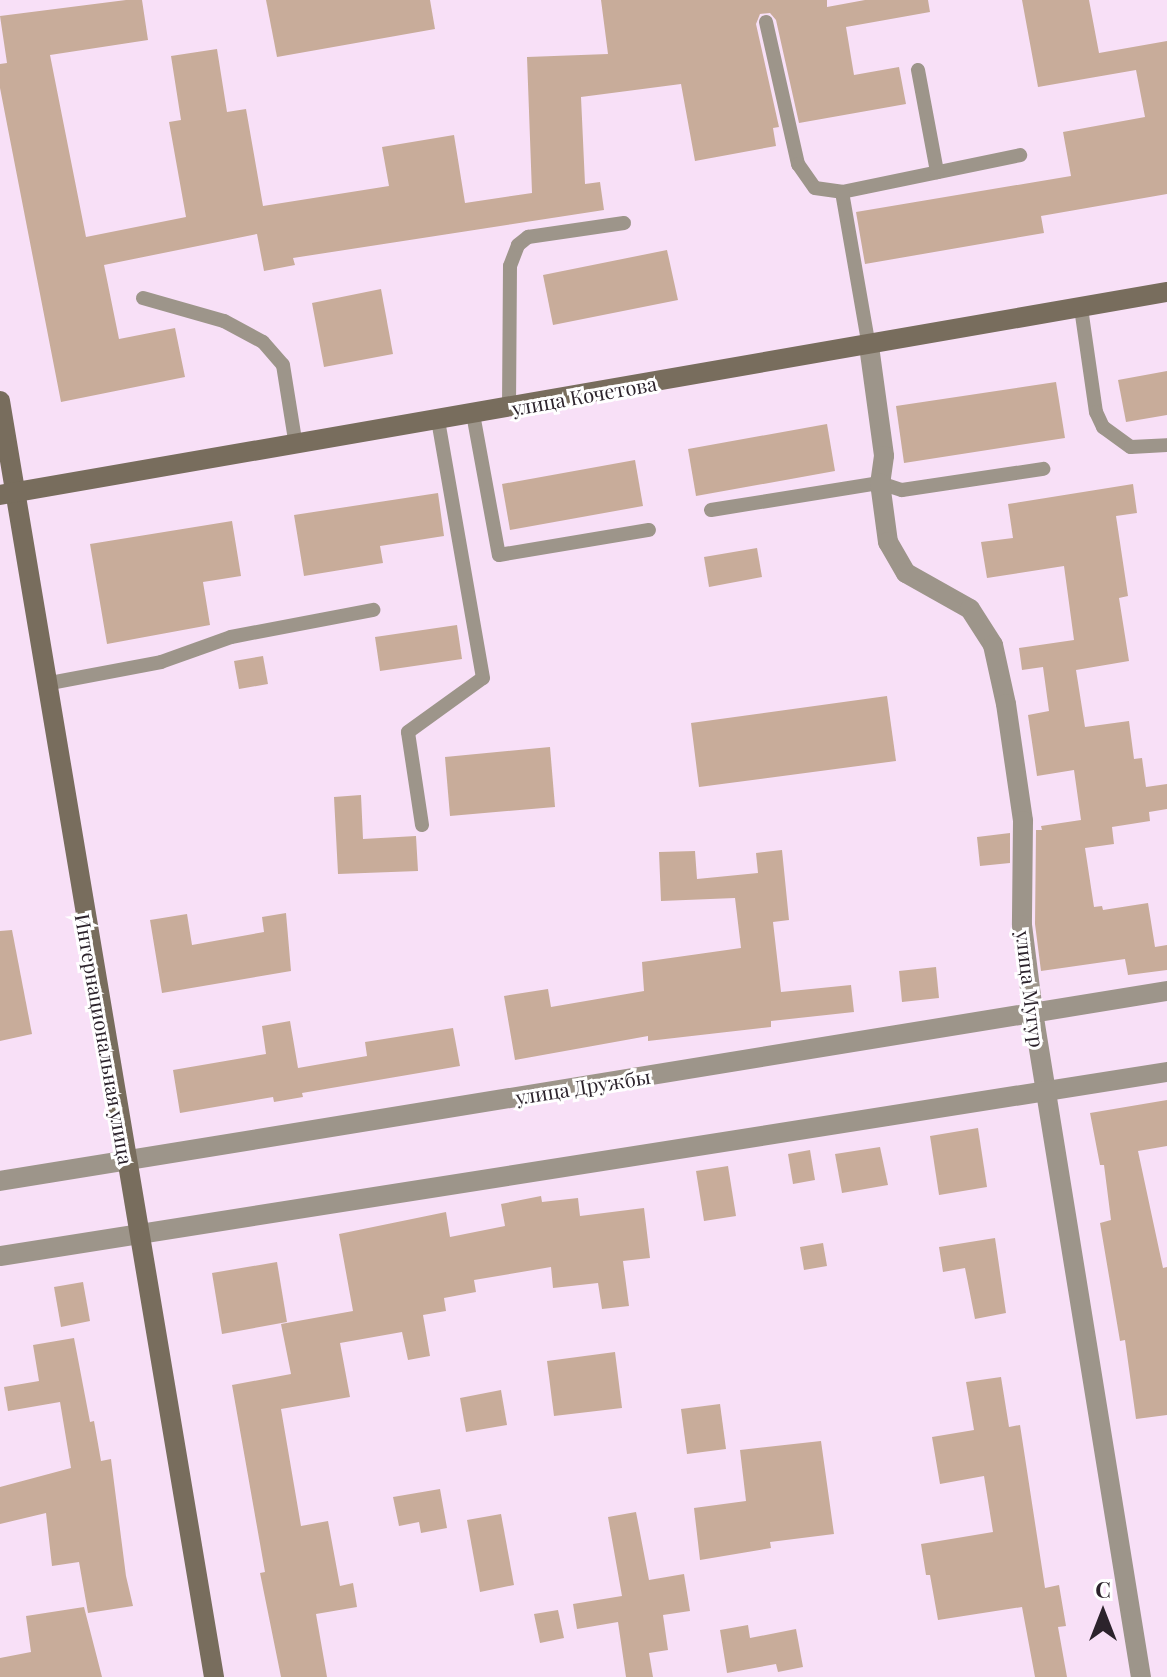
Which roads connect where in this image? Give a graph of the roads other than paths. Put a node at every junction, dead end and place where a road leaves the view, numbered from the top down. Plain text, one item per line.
1 (766, 22) dead end
2 (918, 70) dead end
3 (1020, 155) dead end
4 (937, 172) junction
5 (842, 192) junction
6 (624, 223) dead end
7 (1167, 292) edge
8 (143, 298) dead end
9 (1081, 308) junction
10 (869, 346) junction
11 (0, 401) edge
12 (509, 408) junction
13 (473, 414) junction
14 (438, 420) junction
15 (1167, 445) edge
16 (296, 446) junction
17 (1043, 469) dead end
18 (880, 483) junction
19 (7, 494) edge
20 (711, 510) dead end
21 (649, 530) dead end
22 (373, 610) dead end
23 (45, 684) junction
24 (422, 825) dead end
25 (1167, 991) edge
26 (1033, 1012) junction
27 (1167, 1072) edge
28 (1045, 1092) junction
29 (126, 1161) junction
30 (0, 1181) edge
31 (138, 1234) junction
32 (0, 1256) edge
33 (214, 1677) edge
34 (1141, 1677) edge

1 - 5 lane
2 - 4 lane
3 - 4 lane
4 - 5 lane
5 - 10 lane
6 - 12 lane
7 - 9 street, улица Кочетова
8 - 16 lane
9 - 10 street, улица Кочетова
9 - 15 lane
10 - 12 street, улица Кочетова
10 - 18 street, улица Мугур
11 - 19 street, Интернациональная улица
12 - 13 street, улица Кочетова
13 - 14 street, улица Кочетова
13 - 21 lane
14 - 16 street, улица Кочетова
14 - 24 lane
16 - 19 street, улица Кочетова
17 - 18 lane
18 - 20 lane
18 - 26 street, улица Мугур
19 - 23 street, Интернациональная улица
22 - 23 lane
23 - 29 street, Интернациональная улица
25 - 26 street, улица Дружбы
26 - 28 street, улица Мугур
26 - 29 street, улица Дружбы
27 - 28 street
28 - 31 street
28 - 34 street, улица Мугур
29 - 30 street, улица Дружбы
29 - 31 street, Интернациональная улица
31 - 32 street
31 - 33 street, Интернациональная улица

